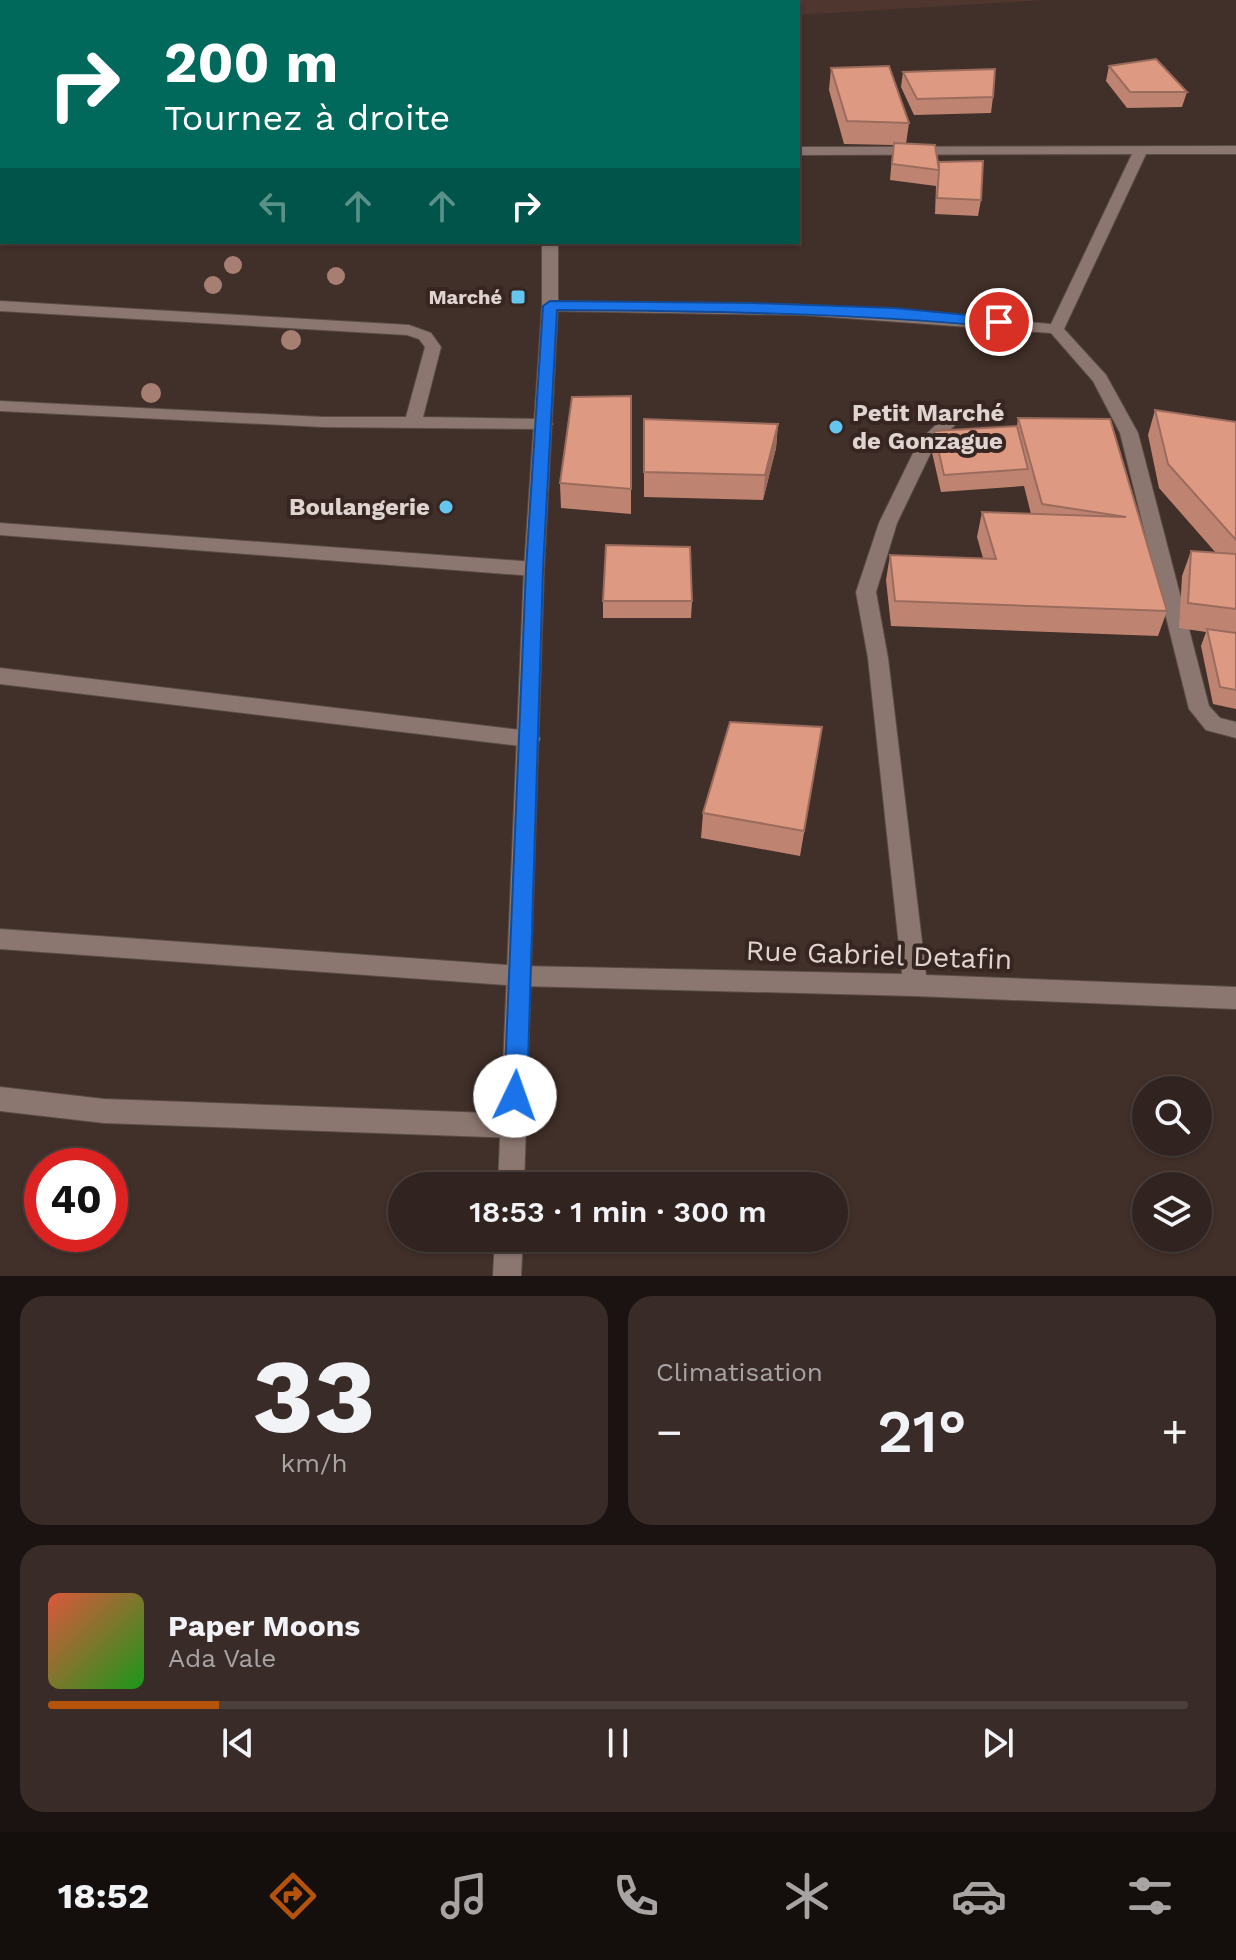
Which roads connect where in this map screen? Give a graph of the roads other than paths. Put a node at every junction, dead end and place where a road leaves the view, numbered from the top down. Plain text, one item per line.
1 (1142, 149) junction
2 (1236, 150) edge
3 (800, 151) edge
4 (550, 244) edge
5 (0, 306) edge
6 (550, 306) junction
7 (1056, 329) junction
8 (0, 406) edge
9 (413, 424) junction
10 (544, 424) junction
11 (946, 425) dead end
12 (0, 529) edge
13 (534, 569) junction
14 (0, 676) edge
15 (1236, 730) edge
16 (529, 739) junction
17 (0, 939) edge
18 (521, 976) junction
19 (915, 985) junction
20 (1236, 998) edge
21 (0, 1099) edge
22 (514, 1126) junction
23 (512, 1172) edge
24 (508, 1252) edge
25 (507, 1276) edge

1 - 2 street
1 - 3 street
1 - 7 street
4 - 6 street
5 - 9 street
6 - 7 street
6 - 10 street
7 - 15 street
8 - 9 street
9 - 10 street
10 - 13 street
11 - 19 street
12 - 13 street
13 - 16 street
14 - 16 street
16 - 18 street
17 - 18 street, Rue Gabriel Detafin
18 - 19 street, Rue Gabriel Detafin
18 - 22 street
19 - 20 street, Rue Gabriel Detafin
21 - 22 street
22 - 23 street
24 - 25 street

